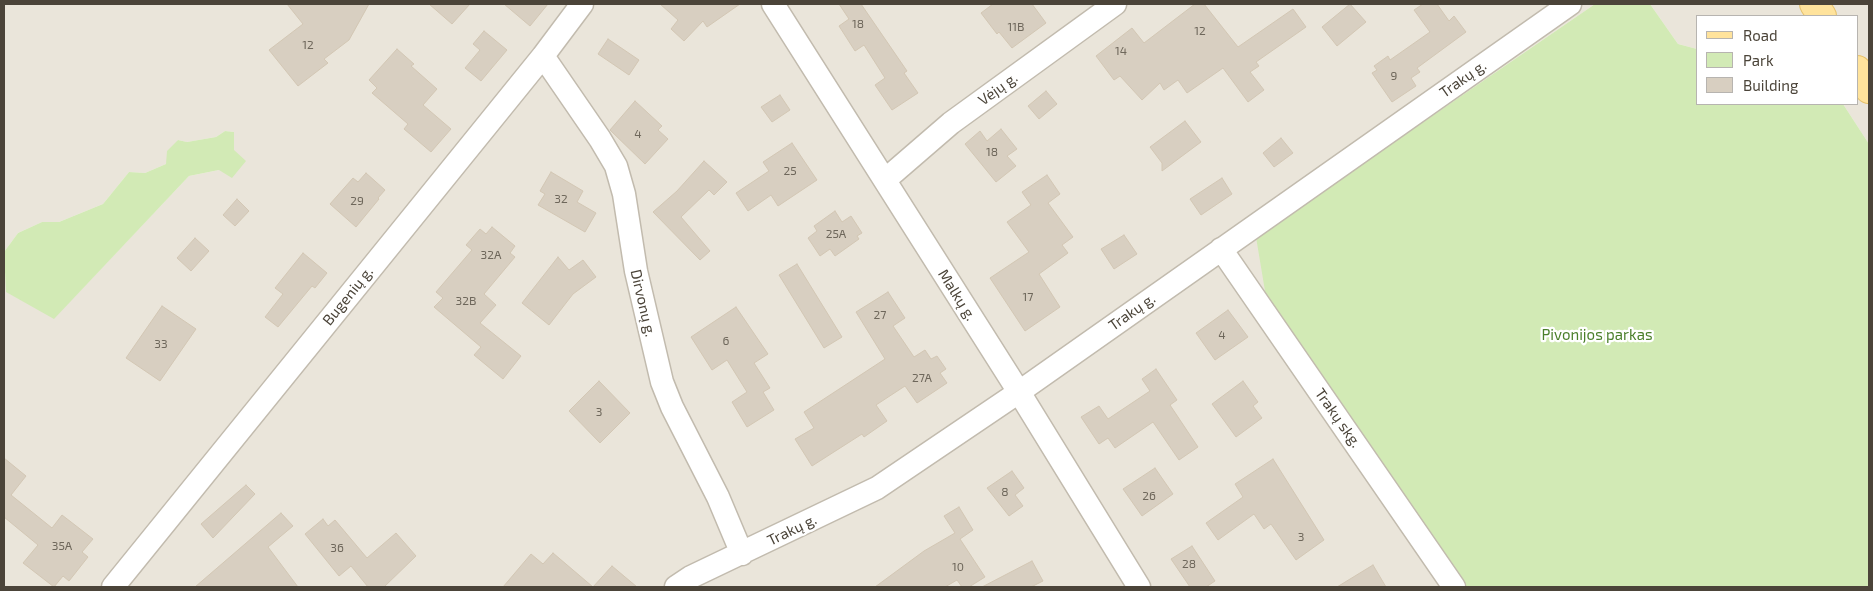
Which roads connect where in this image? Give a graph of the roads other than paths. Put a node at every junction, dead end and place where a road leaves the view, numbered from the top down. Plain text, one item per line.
1 (582, 4) edge
2 (773, 4) edge
3 (1115, 4) edge
4 (1570, 4) edge
5 (1814, 4) edge
6 (1821, 15) edge
7 (543, 56) junction
8 (1858, 72) edge
9 (1869, 89) edge
10 (885, 180) junction
11 (1221, 249) junction
12 (1019, 392) junction
13 (742, 554) junction
14 (113, 587) edge
15 (676, 587) edge
16 (1138, 587) edge
17 (1454, 587) edge

1 - 7 street, Bugenių g.
2 - 10 street, Malkų g.
3 - 10 street, Vėjų g.
4 - 11 street, Trakų g.
5 - 6 main road
7 - 13 street, Dirvonų g.
7 - 14 street, Bugenių g.
8 - 9 main road
10 - 12 street, Malkų g.
11 - 12 street, Trakų g.
11 - 17 street, Trakų skg.
12 - 13 street, Trakų g.
12 - 16 street, Malkų g.
13 - 15 street, Trakų g.

